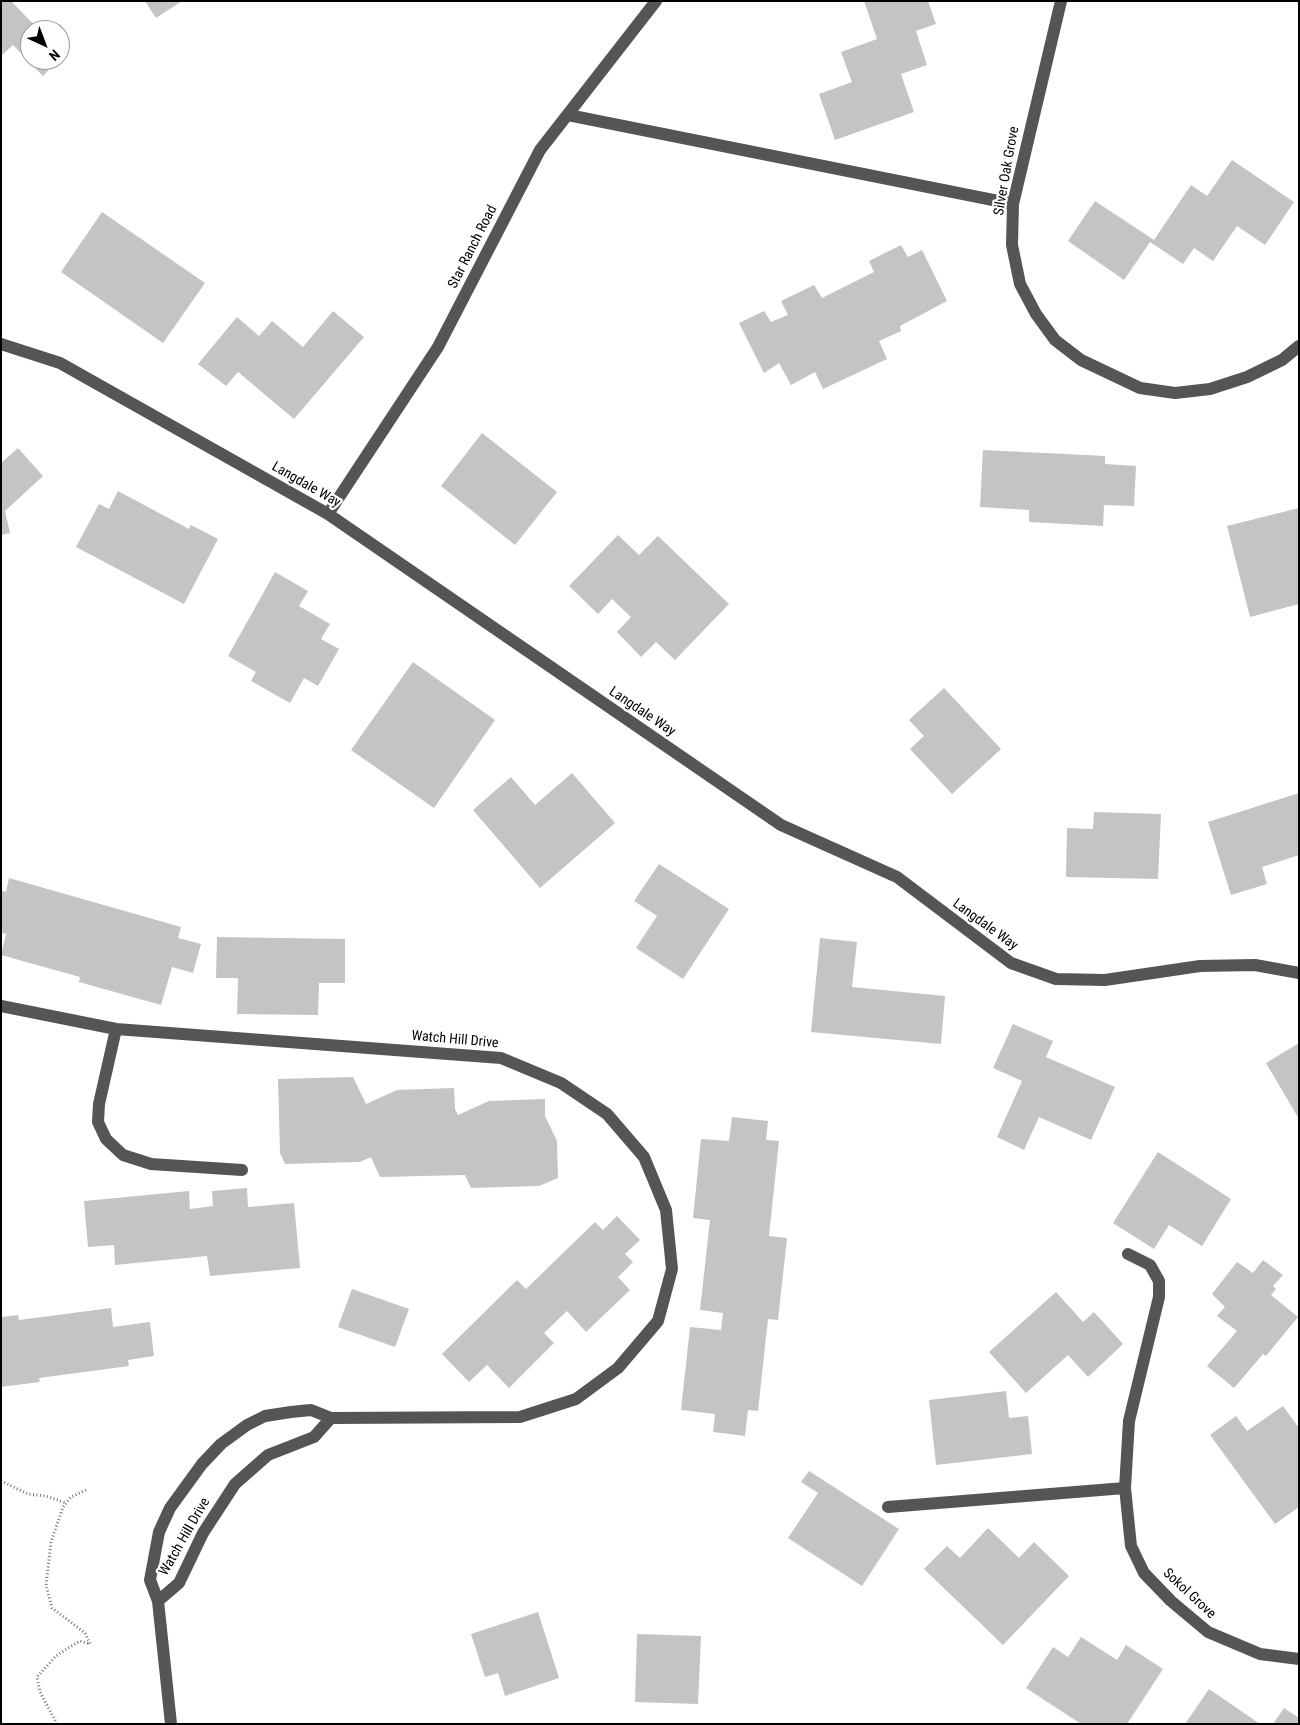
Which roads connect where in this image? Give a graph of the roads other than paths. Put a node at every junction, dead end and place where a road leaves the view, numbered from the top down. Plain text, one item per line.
1 (656, 1) edge
2 (1061, 1) edge
3 (568, 115) junction
4 (1013, 204) junction
5 (1, 344) edge
6 (1299, 346) edge
7 (328, 514) junction
8 (1299, 973) edge
9 (1, 1006) edge
10 (116, 1029) junction
11 (242, 1170) dead end
12 (1128, 1254) dead end
13 (331, 1418) junction
14 (1125, 1488) junction
15 (888, 1507) dead end
16 (158, 1601) junction
17 (1299, 1659) edge
18 (171, 1724) edge

1 - 3 street, Star Ranch Road
2 - 4 street, Silver Oak Grove
3 - 4 street
3 - 7 street, Star Ranch Road
4 - 6 street, Silver Oak Grove
5 - 7 street, Langdale Way
7 - 8 street, Langdale Way
9 - 10 street, Watch Hill Drive
10 - 11 street
10 - 13 street, Watch Hill Drive
12 - 14 street, Sokol Grove
13 - 16 street, Watch Hill Drive
13 - 16 street, Watch Hill Drive
14 - 15 street
14 - 17 street, Sokol Grove
16 - 18 street, Watch Hill Drive

